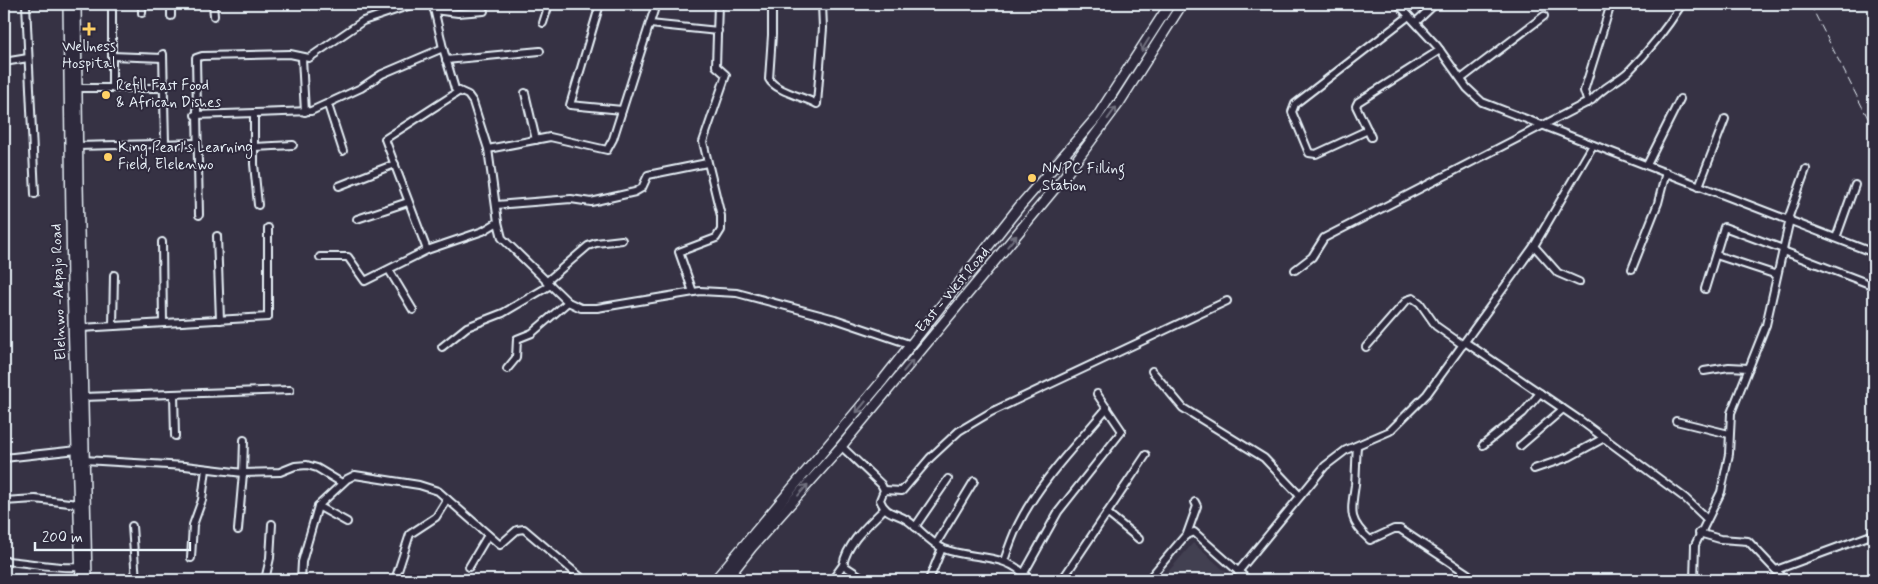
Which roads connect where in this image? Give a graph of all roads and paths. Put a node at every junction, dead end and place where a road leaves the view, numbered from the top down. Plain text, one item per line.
1 (26, 4) edge
2 (68, 4) edge
3 (76, 4) edge
4 (112, 4) edge
5 (142, 4) edge
6 (171, 4) edge
7 (214, 4) edge
8 (414, 4) edge
9 (548, 4) edge
10 (600, 4) edge
11 (656, 4) edge
12 (718, 4) edge
13 (772, 4) edge
14 (822, 4) edge
15 (1170, 4) edge
16 (1182, 4) edge
17 (1398, 4) edge
18 (1435, 4) edge
19 (1611, 4) edge
20 (1682, 4) edge
21 (433, 7) edge
22 (484, 12) dead end
23 (142, 13) dead end
24 (171, 16) dead end
25 (214, 16) dead end
26 (1409, 16) junction
27 (1544, 16) dead end
28 (1416, 22) junction
29 (543, 23) dead end
30 (650, 24) junction
31 (718, 31) junction
32 (443, 48) junction
33 (1440, 50) junction
34 (540, 51) dead end
35 (112, 56) junction
36 (28, 58) junction
37 (302, 58) junction
38 (446, 60) junction
39 (4, 62) edge
40 (1461, 80) junction
41 (112, 87) junction
42 (76, 88) junction
43 (165, 88) junction
44 (458, 92) junction
45 (525, 93) dead end
46 (1680, 99) dead end
47 (1588, 104) junction
48 (328, 105) junction
49 (622, 110) junction
50 (305, 112) junction
51 (254, 113) junction
52 (195, 115) junction
53 (1725, 119) dead end
54 (1543, 126) junction
55 (536, 140) junction
56 (196, 143) junction
57 (165, 144) junction
58 (293, 145) dead end
59 (1592, 145) junction
60 (77, 146) junction
61 (254, 147) junction
62 (488, 149) junction
63 (343, 151) dead end
64 (707, 163) junction
65 (395, 164) junction
66 (1647, 165) junction
67 (1806, 169) dead end
68 (1666, 172) junction
69 (1855, 184) dead end
70 (339, 186) dead end
71 (1700, 186) junction
72 (35, 194) dead end
73 (408, 202) junction
74 (258, 205) dead end
75 (496, 205) junction
76 (199, 215) dead end
77 (357, 219) dead end
78 (1789, 219) junction
79 (498, 222) junction
80 (268, 228) dead end
81 (217, 236) dead end
82 (1836, 238) junction
83 (622, 240) dead end
84 (162, 242) dead end
85 (1534, 246) junction
86 (427, 250) junction
87 (1783, 250) junction
88 (1874, 252) edge
89 (1716, 255) junction
90 (320, 257) dead end
91 (1632, 269) dead end
92 (389, 270) junction
93 (1295, 270) dead end
94 (114, 275) dead end
95 (1777, 275) junction
96 (1579, 282) dead end
97 (547, 284) junction
98 (1872, 285) dead end
99 (1705, 289) dead end
100 (693, 292) junction
101 (1227, 301) dead end
102 (568, 302) junction
103 (413, 310) dead end
104 (220, 320) junction
105 (162, 323) junction
106 (113, 326) junction
107 (81, 328) junction
108 (1464, 344) junction
109 (912, 346) junction
110 (1366, 347) dead end
111 (442, 348) dead end
112 (1749, 368) junction
113 (506, 369) dead end
114 (1152, 371) dead end
115 (1704, 371) dead end
116 (290, 390) dead end
117 (1540, 393) junction
118 (174, 394) junction
119 (1097, 394) dead end
120 (82, 397) junction
121 (1108, 408) junction
122 (1563, 409) junction
123 (1676, 421) dead end
124 (1729, 434) junction
125 (174, 436) dead end
126 (1604, 438) junction
127 (244, 440) dead end
128 (1482, 444) dead end
129 (841, 446) junction
130 (1356, 446) junction
131 (1520, 446) dead end
132 (77, 450) junction
133 (1146, 455) dead end
134 (4, 458) edge
135 (84, 460) junction
136 (206, 469) junction
137 (1534, 469) dead end
138 (244, 473) junction
139 (948, 479) dead end
140 (974, 481) dead end
141 (342, 483) junction
142 (884, 490) junction
143 (1300, 496) junction
144 (447, 499) junction
145 (4, 501) edge
146 (1195, 502) dead end
147 (78, 504) junction
148 (318, 506) junction
149 (884, 509) junction
150 (1107, 513) junction
151 (1707, 519) junction
152 (347, 522) dead end
153 (272, 524) dead end
154 (132, 526) dead end
155 (915, 527) junction
156 (238, 530) dead end
157 (1699, 533) junction
158 (488, 534) junction
159 (1187, 534) junction
160 (1874, 534) edge
161 (1139, 539) dead end
162 (939, 546) junction
163 (191, 558) dead end
164 (4, 561) edge
165 (1004, 561) junction
166 (843, 565) junction
167 (469, 567) dead end
168 (80, 568) junction
169 (1776, 570) junction
170 (1238, 572) junction
171 (1024, 573) junction
172 (1468, 574) dead end
173 (301, 579) edge
174 (81, 580) edge
175 (88, 580) edge
176 (136, 580) edge
177 (265, 580) edge
178 (397, 580) edge
179 (584, 580) edge
180 (715, 580) edge
181 (726, 580) edge
182 (832, 580) edge
183 (866, 580) edge
184 (929, 580) edge
185 (1028, 580) edge
186 (1062, 580) edge
187 (1148, 580) edge
188 (1248, 580) edge
189 (1694, 580) edge
190 (1785, 580) edge

1 - 36 street
2 - 132 main road, Elelnwo -Akpajo Road
3 - 42 main road
4 - 35 street
5 - 23 street
6 - 24 street
7 - 25 street
8 - 37 street
9 - 29 street
10 - 49 street
11 - 30 street
12 - 31 street
13 - 14 street
15 -> 109 main road, East - West Road
129 -> 16 main road, East - West Road
17 - 26 street
18 - 28 street
19 - 47 street
20 - 47 street
21 - 22 street
21 - 32 street
26 - 28 street
26 - 33 street
27 - 40 street
28 - 33 street
30 - 31 street
30 - 49 street
31 - 64 street
32 - 38 street
32 - 48 street
33 - 40 street
34 - 38 street
35 - 41 street
35 - 43 street
36 - 39 street
36 - 72 street
37 - 50 street
37 - 52 street
38 - 44 street
40 - 54 street
41 - 42 street
41 - 43 street
42 - 60 main road
43 - 57 street
44 - 62 street
44 - 65 street
45 - 55 street
46 - 66 street
47 - 54 street
48 - 50 street
48 - 63 street
49 - 55 street
50 - 51 street
51 - 52 street
51 - 61 street
52 - 56 street
53 - 71 street
54 - 59 street
54 - 93 street
55 - 62 street
56 - 57 street
56 - 76 street
57 - 60 street
58 - 61 street
59 - 66 street
59 - 85 street
60 - 107 main road
61 - 74 street
62 - 75 street
64 - 75 street
64 - 100 street
65 - 70 street
65 - 73 street
66 - 68 street
67 - 78 street
68 - 71 street
68 - 91 street
69 - 82 street
71 - 78 street
73 - 77 street
73 - 86 street
75 - 79 street
78 - 82 street
78 - 87 street
79 - 86 street
79 - 97 street
80 - 104 street
81 - 104 street
82 - 88 street
83 - 97 street
84 - 105 street
85 - 96 street
85 - 108 street
86 - 92 street
87 - 89 street
87 - 95 street
87 - 98 street
89 - 95 street
89 - 99 street
90 - 92 street
92 - 103 street
94 - 106 street
95 - 112 street
97 - 102 street
97 - 111 street
100 - 102 street
100 - 109 street
101 - 142 street
102 - 113 street
104 - 105 street
105 - 106 street
106 - 107 street
107 - 120 main road
108 - 110 street
108 - 117 street
108 - 130 street
109 -> 180 main road, East - West Road
112 - 115 street
112 - 124 street
114 - 143 street
116 - 118 street
117 - 122 street
117 - 128 street
118 - 120 street
118 - 125 street
119 - 121 street
120 - 135 main road
121 - 165 street
121 - 171 street
122 - 126 street
122 - 131 street
123 - 124 street
124 - 151 street
126 - 137 street
126 - 151 street
127 - 138 street
129 - 142 street
181 -> 129 main road, East - West Road
130 - 143 street
130 - 172 street
132 - 134 street
132 - 147 main road, Elelnwo -Akpajo Road
133 - 150 street
135 - 136 street
135 - 175 main road
136 - 138 street
136 - 163 street
138 - 141 street
138 - 156 street
139 - 155 street
140 - 162 street
141 - 144 street
141 - 148 street
142 - 149 street
143 - 170 street
144 - 158 street
144 - 178 street
145 - 147 street
146 - 159 street
147 - 168 main road, Elelnwo -Akpajo Road
148 - 152 street
148 - 173 street
149 - 155 street
149 - 166 street
150 - 161 street
150 - 186 street
151 - 157 street
153 - 177 street
154 - 176 street
155 - 162 street
157 - 169 street
157 - 189 street
158 - 167 street
158 - 179 street
159 - 170 street
159 - 187 street
160 - 169 street
162 - 165 street
162 - 184 street
164 - 168 street
165 - 171 street
166 - 182 street
166 - 183 street
168 - 174 main road, Elelnwo -Akpajo Road
169 - 190 street
170 - 188 street
171 - 185 street
173 - 177 street

